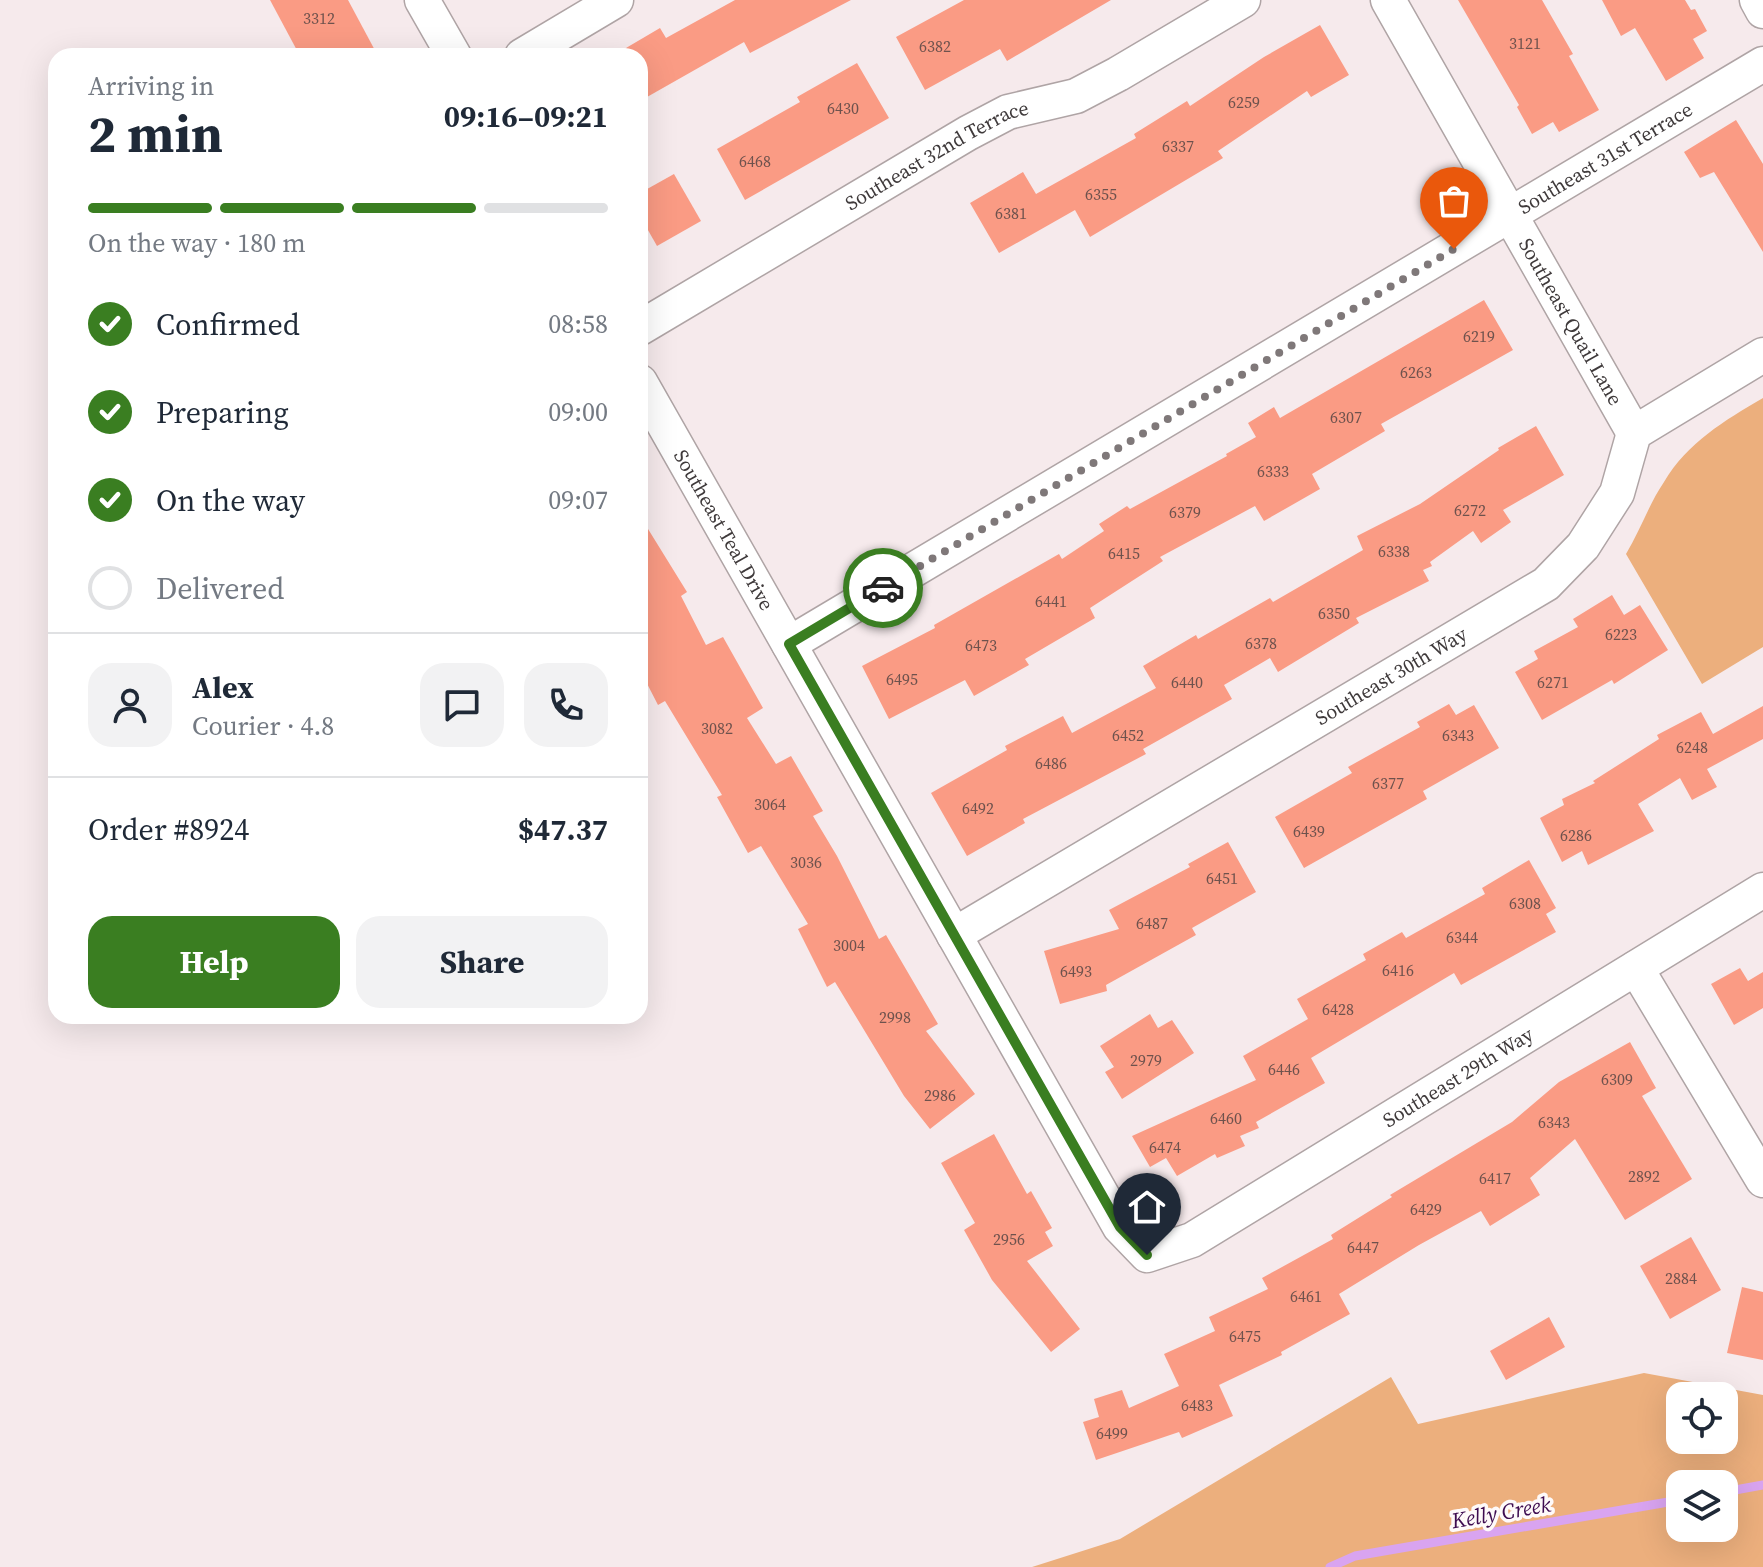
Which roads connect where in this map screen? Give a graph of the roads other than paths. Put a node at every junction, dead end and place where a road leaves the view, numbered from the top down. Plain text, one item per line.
1 (422, 0) edge
2 (616, 0) edge
3 (1243, 0) edge
4 (1388, 0) edge
5 (1757, 0) edge
6 (1763, 11) edge
7 (449, 48) edge
8 (535, 48) edge
9 (1763, 64) edge
10 (1510, 215) junction
11 (648, 323) edge
12 (1763, 355) edge
13 (648, 396) edge
14 (1634, 433) junction
15 (789, 644) junction
16 (1763, 890) edge
17 (954, 935) junction
18 (1636, 968) junction
19 (1763, 1180) edge
20 (1147, 1255) joint

1 - 7 street
2 - 8 street
3 - 11 street, Southeast 32nd Terrace
4 - 10 street, Southeast Quail Lane
5 - 6 street
9 - 10 street, Southeast 31st Terrace
10 - 14 street, Southeast Quail Lane
10 - 15 street, Southeast 31st Terrace
12 - 14 street
13 - 15 street, Southeast Teal Drive
14 - 17 street, Southeast 30th Way
15 - 17 street, Southeast Teal Drive
16 - 18 street, Southeast 29th Way
17 - 20 street, Southeast Teal Drive
18 - 19 street
18 - 20 street, Southeast 29th Way

